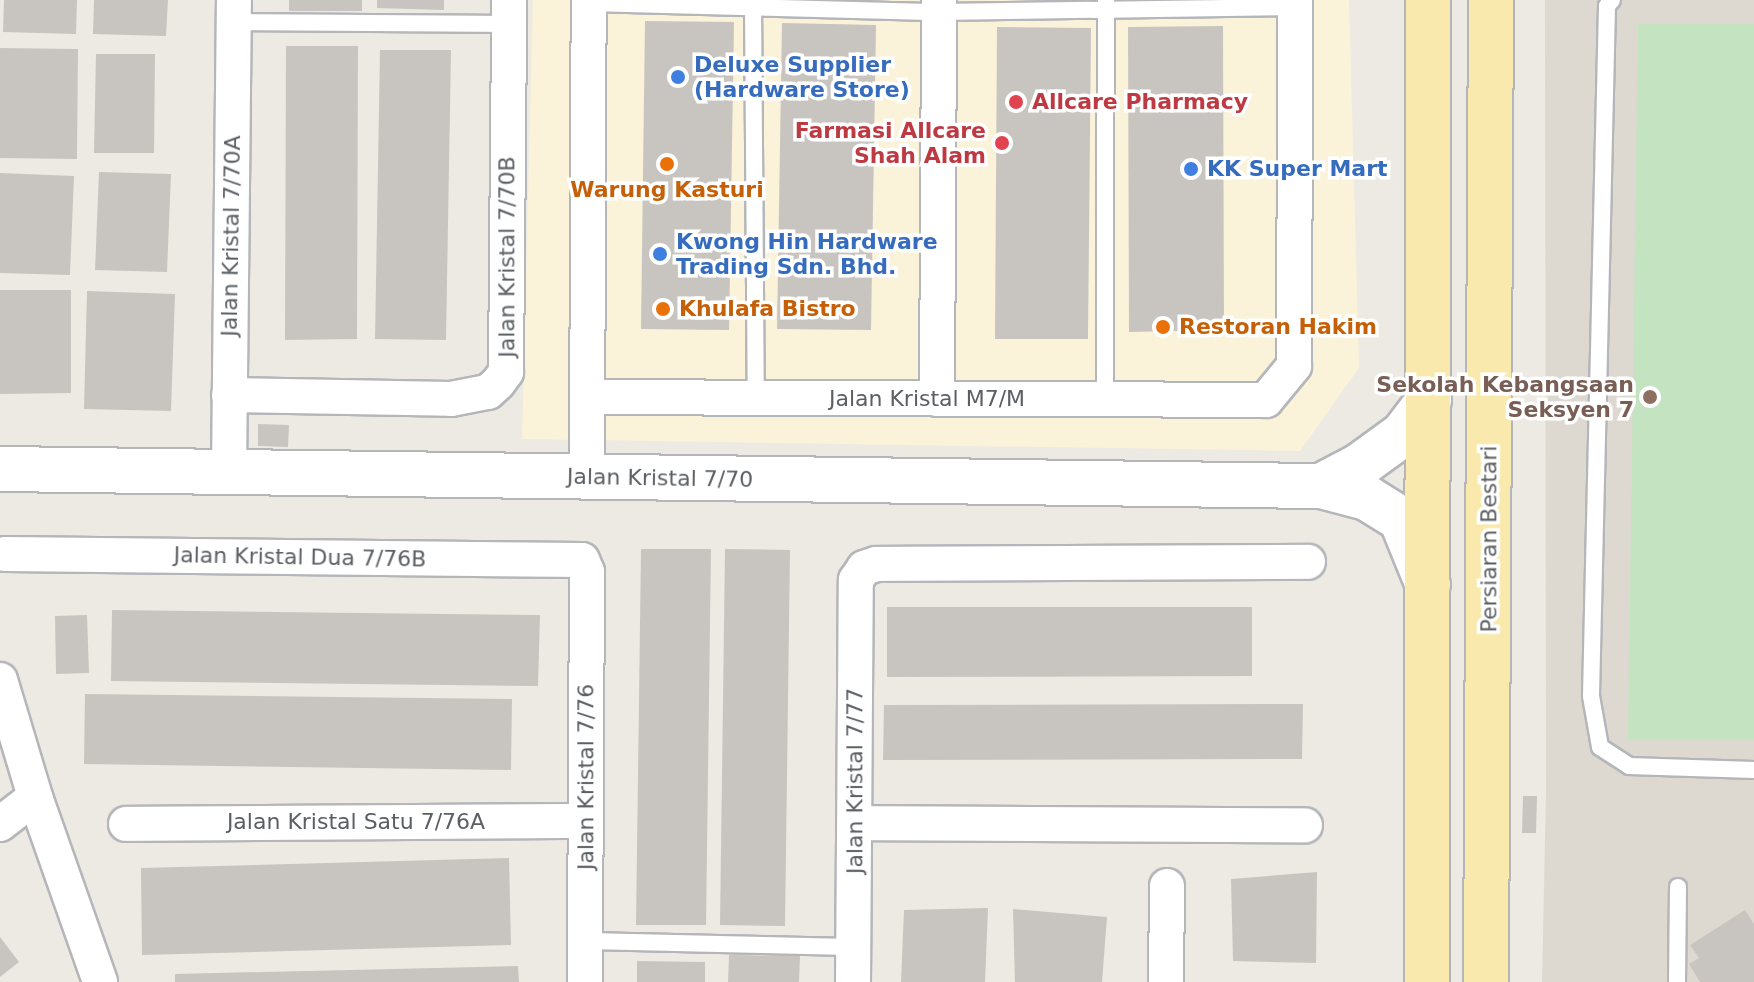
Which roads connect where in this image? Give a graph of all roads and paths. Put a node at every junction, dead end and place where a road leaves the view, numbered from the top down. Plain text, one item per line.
1 (1428, 0) edge
2 (1612, 0) edge
3 (1481, 1) edge
4 (589, 2) edge
5 (753, 4) edge
6 (1295, 4) edge
7 (1106, 5) edge
8 (939, 6) edge
9 (234, 11) edge
10 (508, 12) edge
11 (1429, 206) junction
12 (229, 395) junction
13 (588, 397) junction
14 (756, 398) junction
15 (937, 399) junction
16 (1105, 399) junction
17 (1429, 400) junction
18 (0, 469) edge
19 (229, 472) junction
20 (587, 477) junction
21 (1321, 486) junction
22 (5, 554) dead end
23 (1308, 562) dead end
24 (587, 572) joint
25 (1428, 585) junction
26 (0, 680) edge
27 (1754, 770) edge
28 (35, 797) junction
29 (585, 821) junction
30 (855, 823) junction
31 (0, 824) edge
32 (126, 824) dead end
33 (1305, 825) dead end
34 (1167, 886) dead end
35 (1678, 887) dead end
36 (585, 941) junction
37 (853, 947) junction
38 (100, 982) edge
39 (585, 982) edge
40 (853, 982) edge
41 (1166, 982) edge
42 (1427, 982) edge
43 (1486, 982) edge
44 (1677, 982) edge

1 - 11 main road
2 - 27 lane
3 - 11 main road
3 - 43 main road, Persiaran Bestari
4 - 5 lane
4 - 13 street
5 - 8 lane
5 - 14 lane
6 - 7 lane
6 - 16 street, Jalan Kristal M7/M
7 - 8 lane
7 - 16 lane
8 - 15 street
9 - 10 lane
9 - 12 street, Jalan Kristal 7/70A
10 - 12 street, Jalan Kristal 7/70B
11 - 17 main road
12 - 19 street, Jalan Kristal 7/70A
13 - 14 street, Jalan Kristal M7/M
13 - 20 street
14 - 15 street, Jalan Kristal M7/M
15 - 16 street, Jalan Kristal M7/M
17 - 21 street
17 - 25 main road
18 - 19 street, Jalan Kristal 7/70
19 - 20 street, Jalan Kristal 7/70
20 - 21 street, Jalan Kristal 7/70
21 - 25 street
22 - 24 street, Jalan Kristal Dua 7/76B
23 - 30 street, Jalan Kristal 7/77
24 - 29 street, Jalan Kristal 7/76
25 - 42 main road
26 - 28 street
28 - 31 street
28 - 38 street
29 - 32 street, Jalan Kristal Satu 7/76A
29 - 36 street, Jalan Kristal 7/76
30 - 33 street
30 - 37 street, Jalan Kristal 7/77
34 - 41 street
35 - 44 lane
36 - 37 lane
36 - 39 street, Jalan Kristal 7/76
37 - 40 street, Jalan Kristal 7/77

